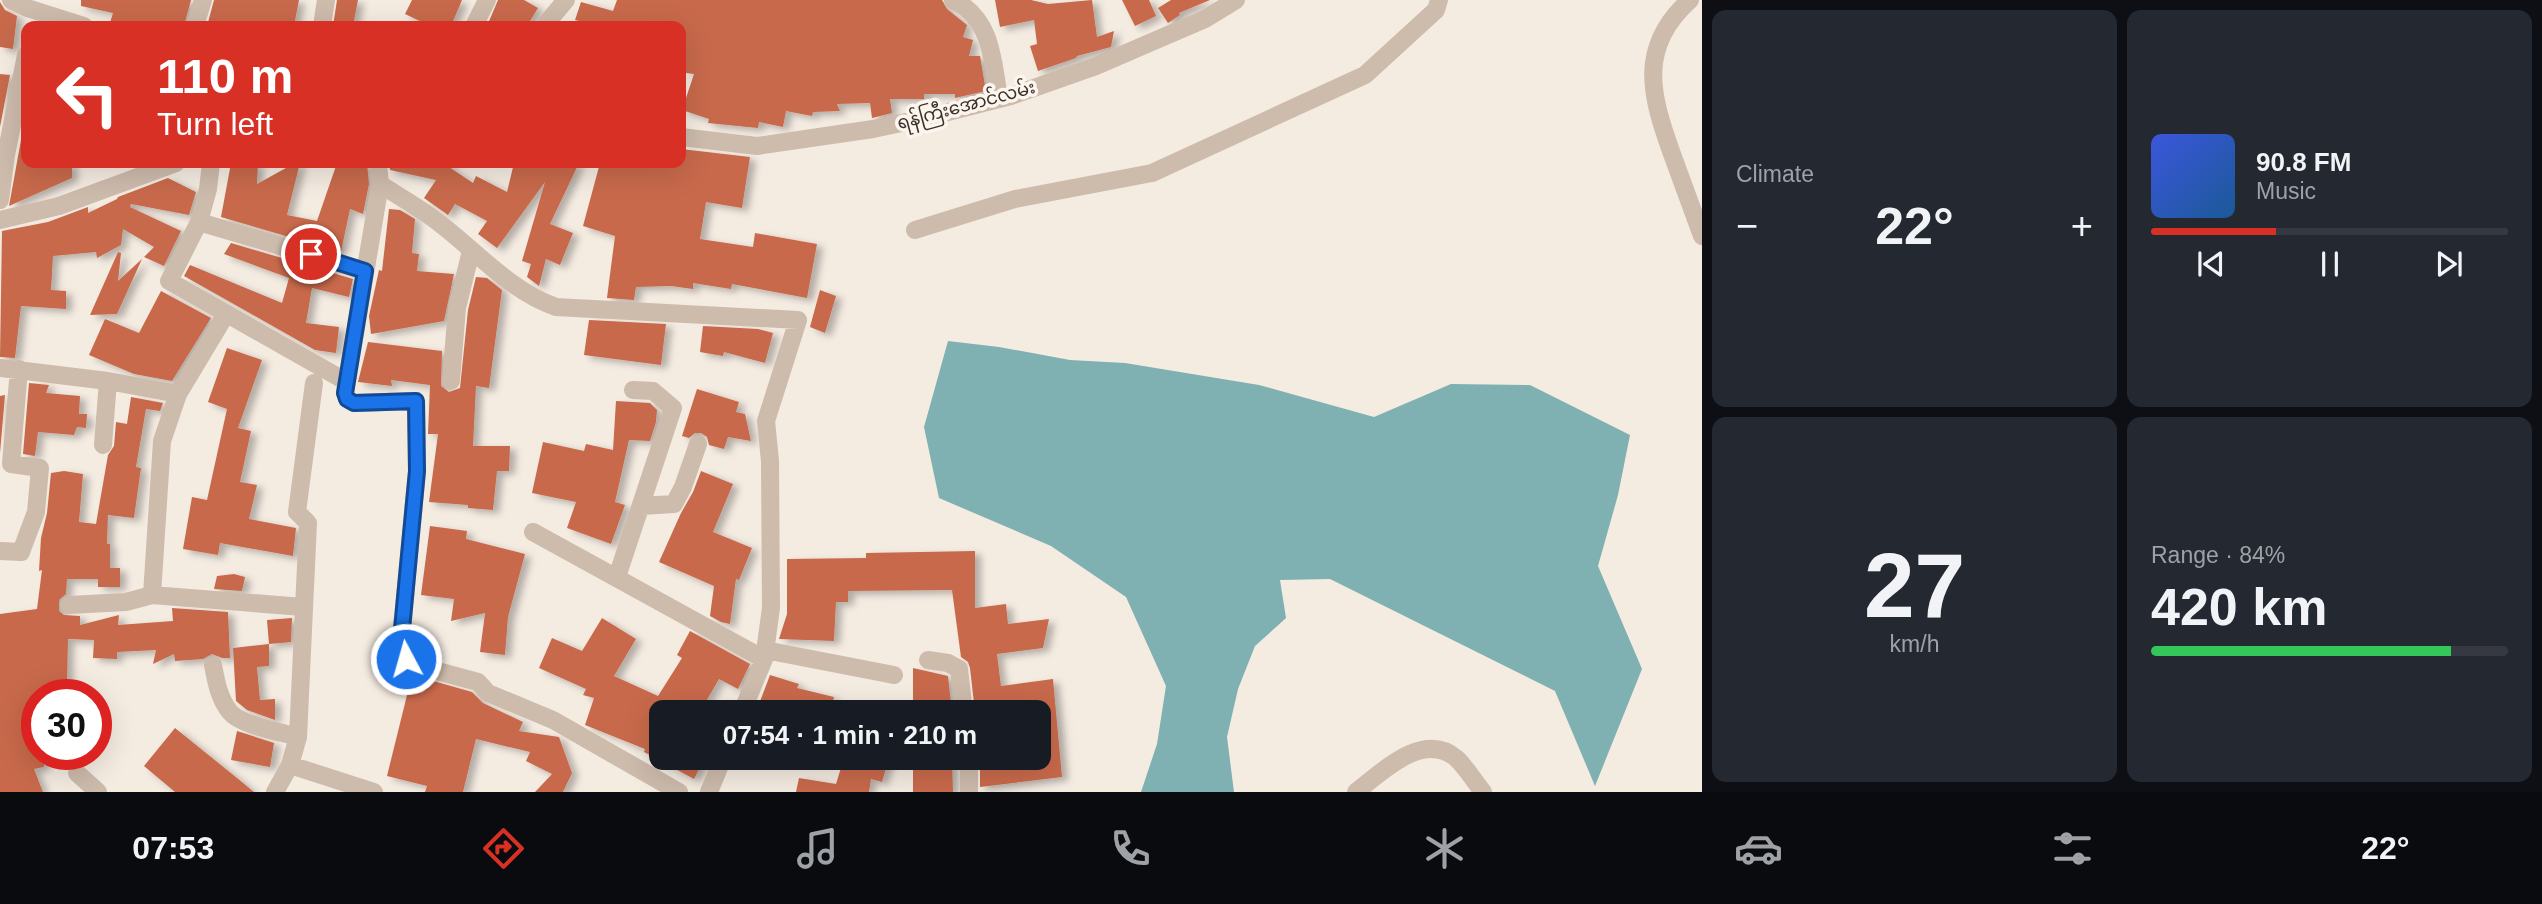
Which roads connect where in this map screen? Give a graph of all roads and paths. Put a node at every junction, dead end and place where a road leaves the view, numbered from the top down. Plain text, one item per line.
1 (10, 0) edge
2 (202, 0) edge
3 (326, 0) edge
4 (487, 0) edge
5 (566, 0) edge
6 (1236, 0) edge
7 (1439, 0) edge
8 (1690, 0) edge
9 (962, 2) edge
10 (69, 21) edge
11 (196, 21) edge
12 (323, 21) edge
13 (476, 21) edge
14 (548, 21) edge
15 (21, 80) edge
16 (999, 99) junction
17 (686, 138) edge
18 (162, 168) edge
19 (210, 168) edge
20 (378, 168) edge
21 (380, 184) junction
22 (0, 200) edge
23 (0, 220) edge
24 (199, 222) junction
25 (915, 230) dead end
26 (1702, 236) edge
27 (471, 251) junction
28 (365, 271) junction
29 (226, 314) junction
30 (0, 368) edge
31 (19, 369) junction
32 (108, 381) junction
33 (451, 381) dead end
34 (347, 382) junction
35 (314, 383) dead end
36 (634, 390) dead end
37 (178, 394) junction
38 (103, 444) dead end
39 (698, 444) dead end
40 (641, 506) junction
41 (533, 532) dead end
42 (0, 551) edge
43 (617, 577) junction
44 (152, 595) junction
45 (69, 605) dead end
46 (303, 607) junction
47 (765, 655) junction
48 (928, 660) dead end
49 (212, 665) dead end
50 (894, 676) dead end
51 (747, 700) edge
52 (963, 700) edge
53 (298, 737) junction
54 (290, 765) junction
55 (718, 770) edge
56 (969, 770) edge
57 (77, 773) dead end
58 (98, 792) edge
59 (275, 792) edge
60 (374, 792) edge
61 (679, 792) edge
62 (709, 792) edge
63 (970, 792) edge
64 (1356, 792) edge
65 (1483, 792) edge

1 - 10 street
2 - 11 street
3 - 12 street
4 - 13 street
5 - 14 street
6 - 16 street, ရန်ကြီးအောင်လမ်း
7 - 25 street
8 - 26 street
9 - 16 street
15 - 22 street
16 - 17 street, ရန်ကြီးအောင်လမ်း
18 - 23 street
19 - 24 street
20 - 21 street
21 - 27 street
21 - 28 street
24 - 28 street
24 - 29 street
27 - 33 street
27 - 47 street
28 - 34 street
29 - 34 street
29 - 37 street
30 - 31 street
31 - 32 street
31 - 42 street
32 - 37 street
32 - 38 street
34 - 61 street
35 - 46 street
36 - 40 street
37 - 44 street
39 - 40 street
40 - 43 street
41 - 43 street
43 - 47 street
44 - 45 street
44 - 46 street
46 - 53 street
47 - 50 street
47 - 51 street
48 - 52 street
49 - 53 street
53 - 54 street
54 - 59 street
54 - 60 street
55 - 62 street
56 - 63 street
57 - 58 street
64 - 65 street

